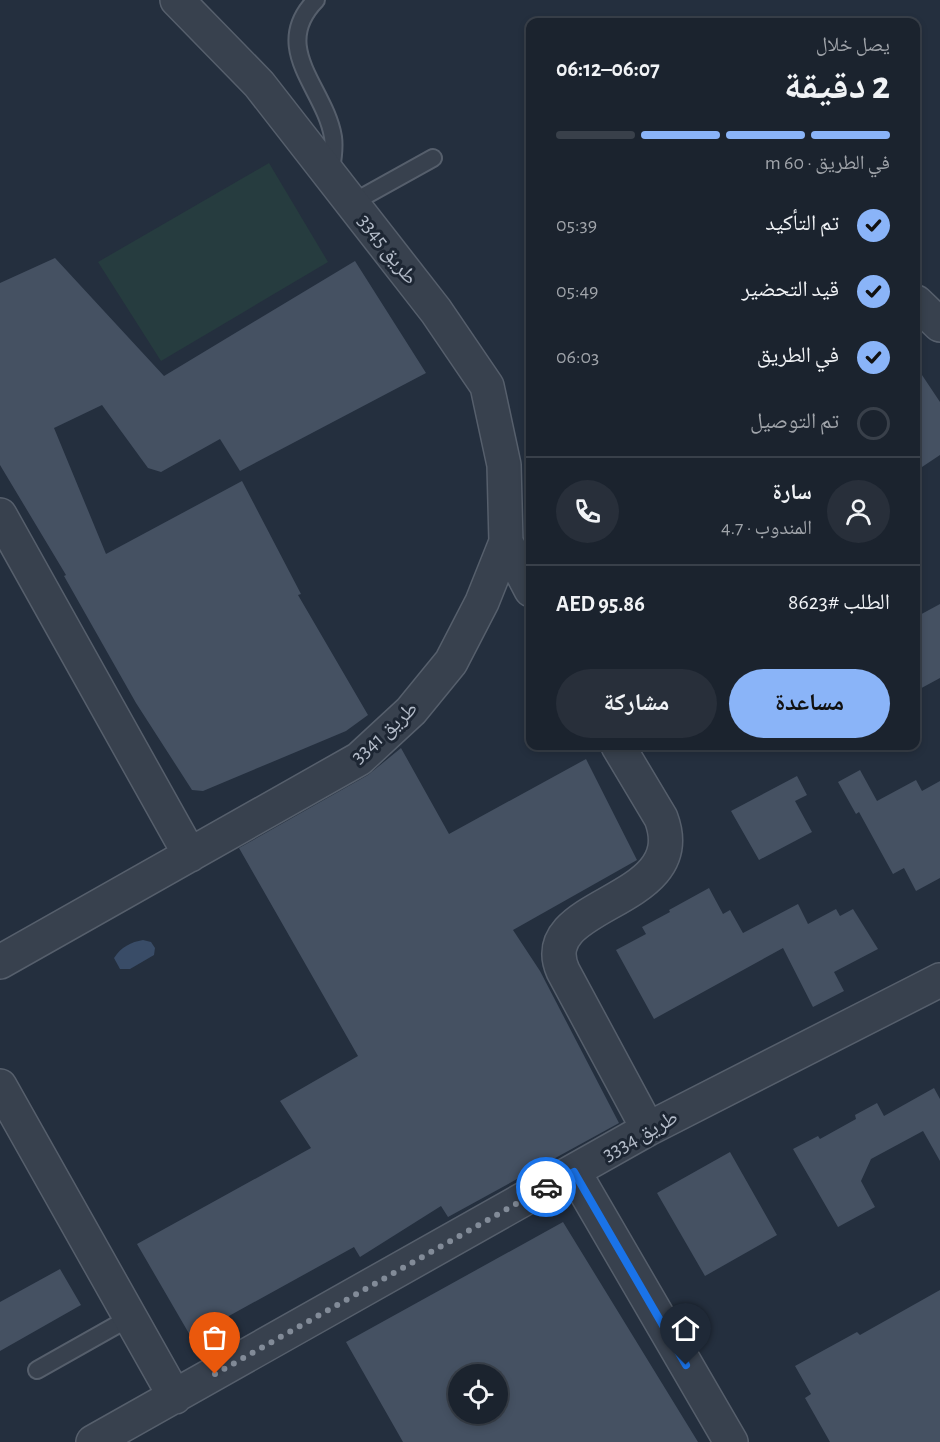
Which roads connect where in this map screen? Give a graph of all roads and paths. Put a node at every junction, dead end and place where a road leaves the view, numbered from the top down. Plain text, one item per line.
1 (177, 0) edge
2 (316, 0) edge
3 (433, 158) dead end
4 (330, 175) junction
5 (352, 203) junction
6 (920, 306) edge
7 (940, 325) edge
8 (0, 515) edge
9 (506, 542) junction
10 (526, 580) edge
11 (620, 750) edge
12 (190, 855) junction
13 (0, 962) edge
14 (940, 980) edge
15 (0, 1086) edge
16 (648, 1129) junction
17 (574, 1172) junction
18 (131, 1317) junction
19 (37, 1370) dead end
20 (175, 1396) junction
21 (93, 1442) edge
22 (731, 1442) edge

1 - 4 street, طريق 3345
2 - 4 lane
3 - 5 lane
4 - 5 street, طريق 3345
5 - 9 street, طريق 3345
6 - 7 street
8 - 12 street
9 - 10 street
9 - 12 street, طريق 3341
11 - 16 street
12 - 13 street, طريق 3341
14 - 16 street, طريق 3334
15 - 18 street
16 - 17 street, طريق 3334
17 - 20 street, طريق 3334
17 - 22 street
18 - 19 lane
18 - 20 street
20 - 21 street, طريق 3334

